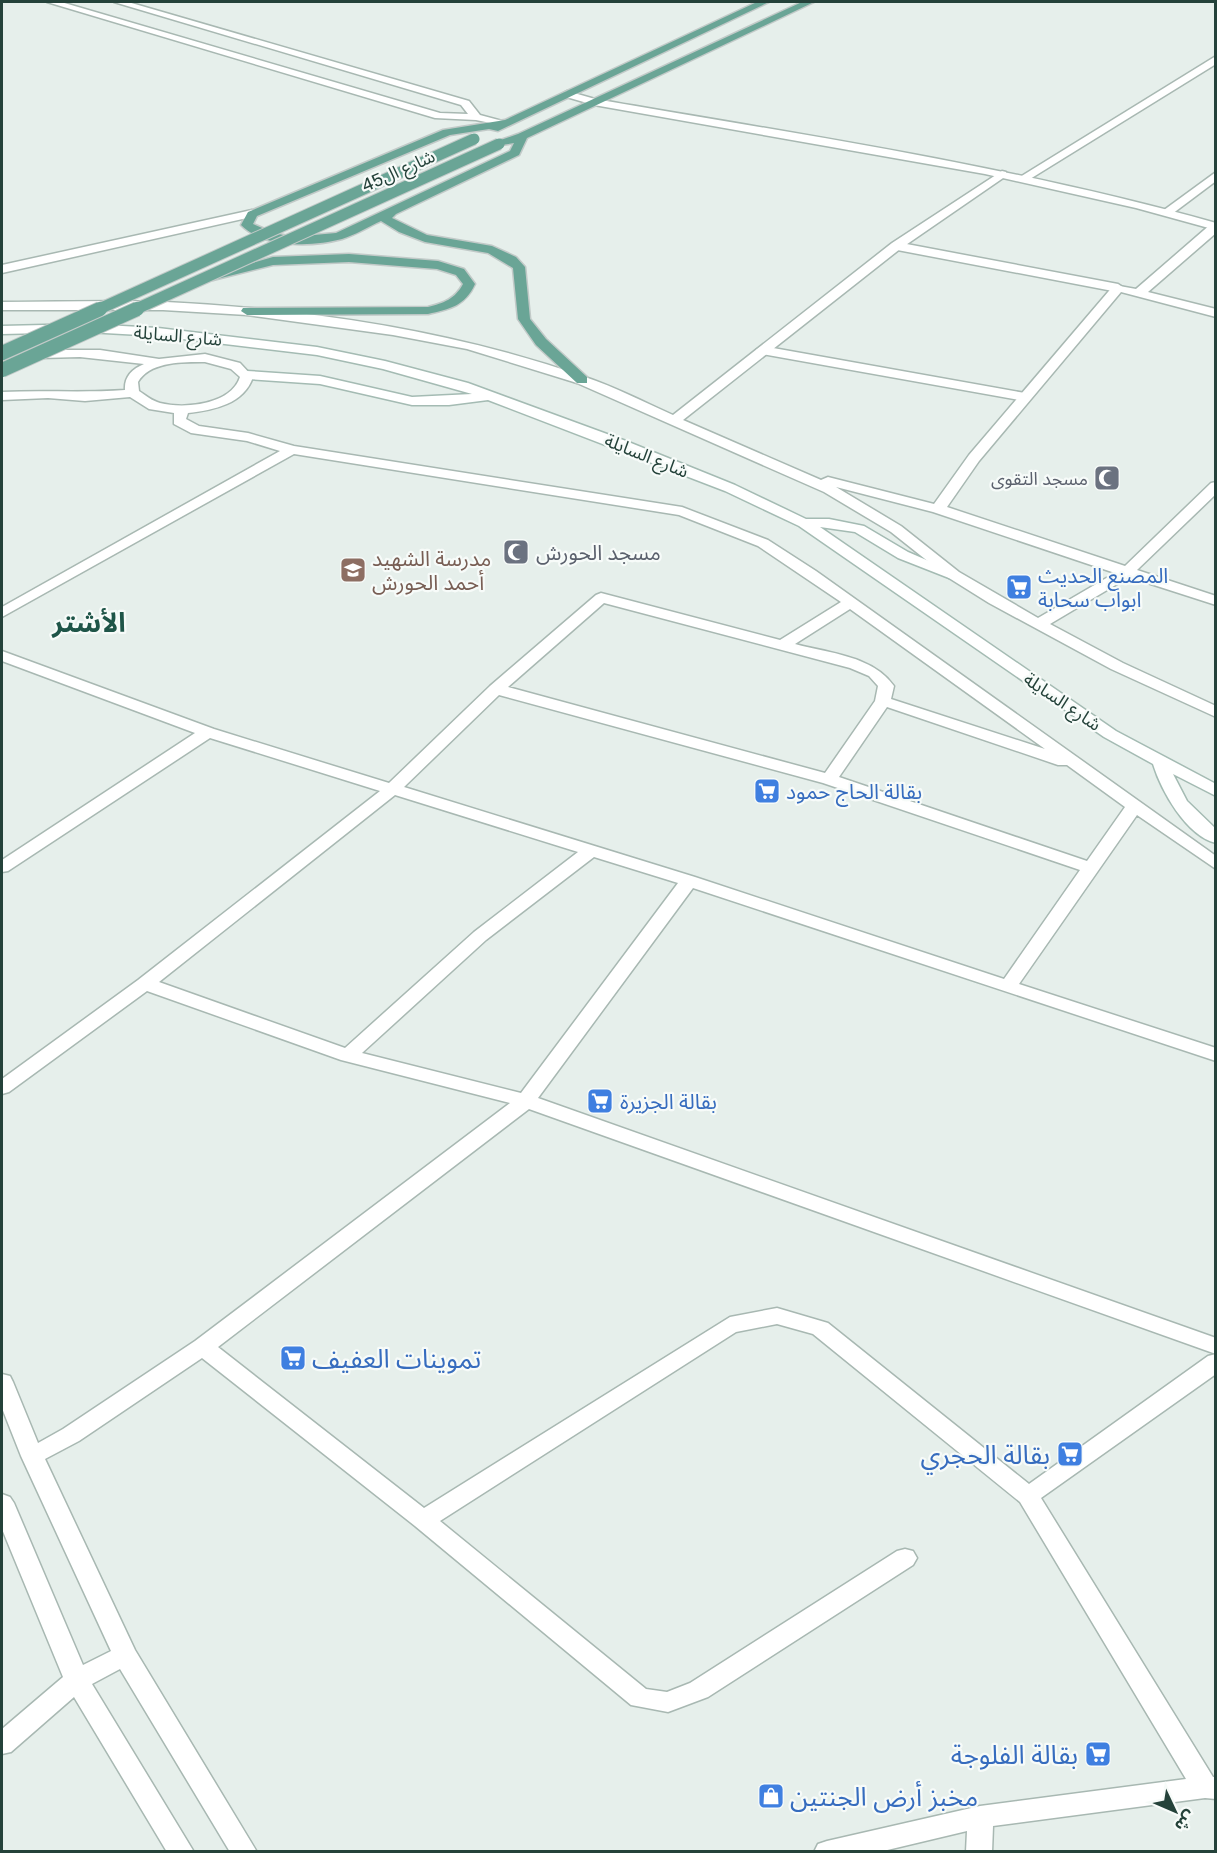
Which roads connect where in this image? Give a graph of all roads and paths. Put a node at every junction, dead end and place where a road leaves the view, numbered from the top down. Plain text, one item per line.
1 (52, 2) edge
2 (119, 2) edge
3 (764, 2) edge
4 (809, 2) edge
5 (1215, 59) edge
6 (1197, 70) junction
7 (1215, 74) edge
8 (567, 94) junction
9 (594, 102) junction
10 (476, 117) junction
11 (505, 123) junction
12 (522, 136) junction
13 (1002, 174) junction
14 (1215, 175) edge
15 (1026, 177) junction
16 (1168, 212) junction
17 (391, 213) junction
18 (252, 214) junction
19 (1215, 227) edge
20 (896, 246) junction
21 (2, 269) edge
22 (196, 281) junction
23 (1118, 288) junction
24 (1139, 294) junction
25 (2, 306) edge
26 (247, 311) junction
27 (1215, 313) edge
28 (2, 330) edge
29 (762, 350) junction
30 (2, 354) edge
31 (158, 363) junction
32 (2, 370) edge
33 (247, 375) junction
34 (582, 380) junction
35 (132, 393) junction
36 (491, 395) junction
37 (2, 396) edge
38 (1025, 397) junction
39 (182, 409) junction
40 (676, 419) junction
41 (292, 450) junction
42 (792, 471) junction
43 (1215, 486) edge
44 (938, 509) junction
45 (804, 524) junction
46 (1127, 572) junction
47 (954, 575) junction
48 (1215, 601) edge
49 (850, 603) junction
50 (2, 613) edge
51 (1038, 624) junction
52 (783, 645) junction
53 (2, 656) edge
54 (496, 689) junction
55 (883, 702) junction
56 (1215, 712) edge
57 (208, 732) junction
58 (1160, 761) junction
59 (1080, 766) junction
60 (829, 779) junction
61 (390, 791) junction
62 (1215, 791) edge
63 (1135, 805) junction
64 (1215, 838) edge
65 (591, 851) junction
66 (1215, 864) edge
67 (2, 867) edge
68 (1091, 868) junction
69 (689, 881) junction
70 (145, 984) junction
71 (1009, 985) junction
72 (1215, 1055) edge
73 (348, 1056) junction
74 (2, 1088) edge
75 (526, 1101) junction
76 (1215, 1346) edge
77 (203, 1347) junction
78 (1215, 1362) edge
79 (2, 1382) edge
80 (32, 1456) junction
81 (1028, 1496) junction
82 (2, 1503) edge
83 (423, 1520) junction
84 (905, 1558) dead end
85 (125, 1655) junction
86 (77, 1680) junction
87 (2, 1744) edge
88 (1210, 1787) edge
89 (980, 1817) junction
90 (181, 1851) edge
91 (244, 1851) edge
92 (827, 1851) edge
93 (979, 1851) edge

1 - 10 street
2 - 10 street
3 - 8 main road, شارع ال45
4 - 9 main road, شارع ال45
5 - 6 street
6 - 7 street
6 - 15 street
8 - 9 street
8 - 11 main road, شارع ال45
9 - 12 main road, شارع ال45
9 - 13 street
10 - 11 street
11 - 18 main road
11 - 30 main road, شارع ال45, bridge
12 - 17 main road
12 - 22 main road, شارع ال45, bridge
13 - 15 street
13 - 20 street
14 - 16 street
15 - 16 street
16 - 19 street
17 - 18 main road
17 - 34 main road
18 - 21 street
19 - 24 street
20 - 23 street
20 - 29 street
22 - 26 main road, bridge
22 - 32 main road, شارع ال45, bridge
23 - 24 street
23 - 38 street
24 - 27 street
25 - 26 street
26 - 34 street
28 - 36 street, شارع السايلة
29 - 38 street
29 - 40 street
30 - 31 street
31 - 33 street
31 - 35 street
33 - 36 street
33 - 39 street
34 - 40 street
35 - 37 street
35 - 39 street
36 - 45 street, شارع السايلة
38 - 44 street
39 - 41 street
40 - 42 street
41 - 49 street
41 - 50 street
42 - 44 street
42 - 47 street
43 - 46 street
44 - 46 street
45 - 47 street
45 - 58 street, شارع السايلة
46 - 48 street
46 - 51 street
47 - 51 street
49 - 52 street
49 - 59 street
51 - 56 street
52 - 54 street
52 - 55 street
53 - 57 street
54 - 60 street
54 - 61 street
55 - 59 street
55 - 60 street
57 - 61 street
57 - 67 street
58 - 62 street, شارع السايلة
58 - 64 street
59 - 63 street
60 - 68 street
61 - 65 street
61 - 70 street
63 - 66 street
63 - 68 street
65 - 69 street
65 - 73 street
68 - 71 street
69 - 71 street
69 - 75 street
70 - 73 street
70 - 74 street
71 - 72 street
73 - 75 street
75 - 76 street
75 - 77 street
77 - 80 street
77 - 83 street
78 - 81 street
79 - 80 street
80 - 85 street
81 - 83 street
81 - 88 street
82 - 86 street
83 - 84 street
85 - 86 street
85 - 91 street
86 - 87 street
86 - 90 street
88 - 89 street
89 - 92 street
89 - 93 street

